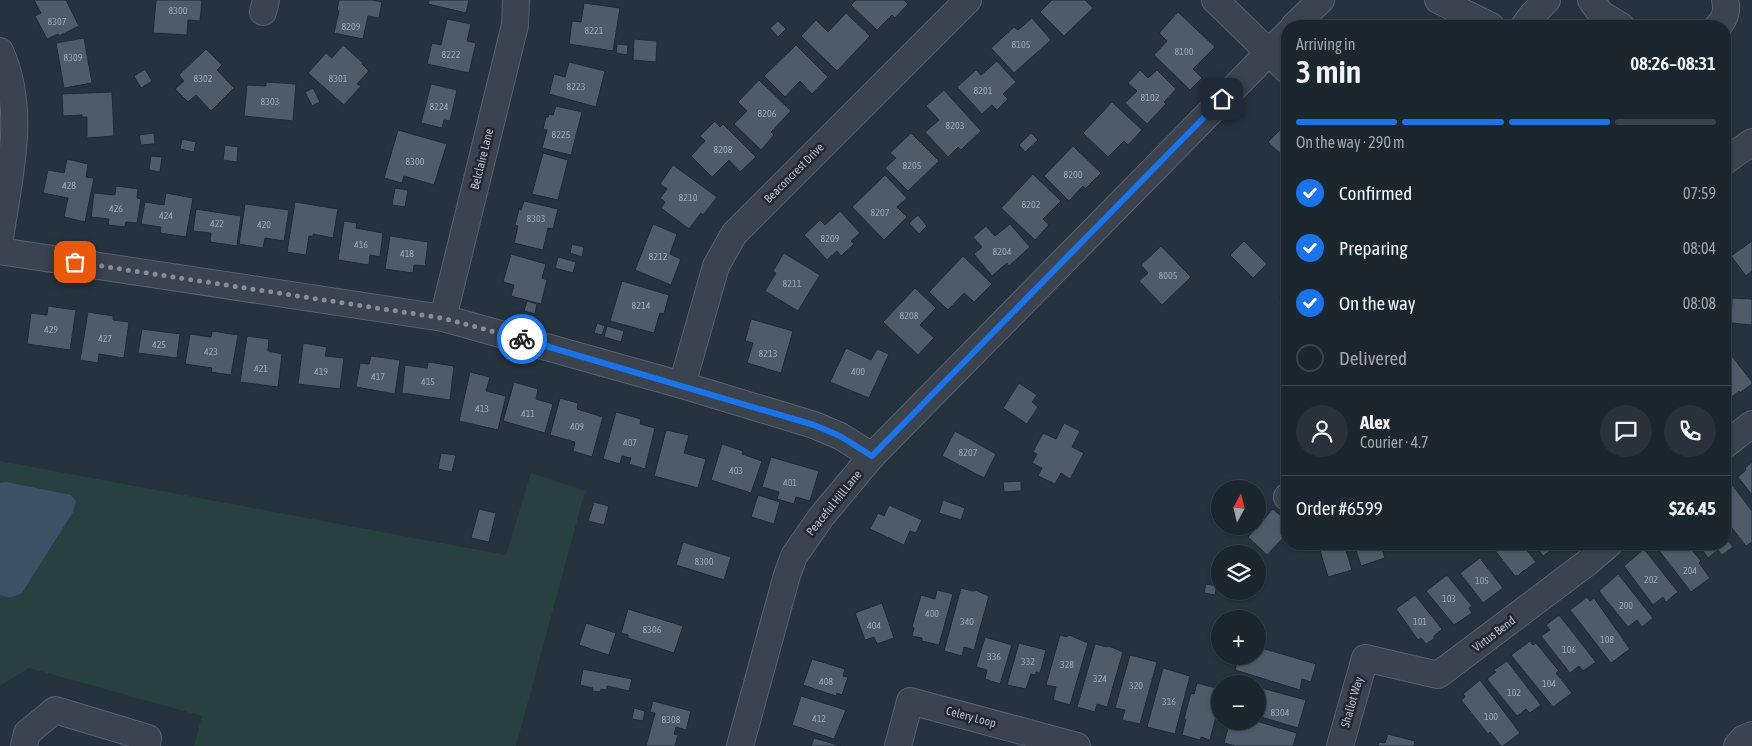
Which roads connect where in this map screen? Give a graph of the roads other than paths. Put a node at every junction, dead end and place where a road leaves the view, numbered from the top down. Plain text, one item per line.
1 (516, 0) edge
2 (968, 0) edge
3 (1215, 0) edge
4 (1321, 0) edge
5 (1438, 0) edge
6 (1547, 0) edge
7 (1591, 0) edge
8 (1725, 0) edge
9 (1300, 20) edge
10 (1479, 20) edge
11 (1528, 20) edge
12 (1611, 20) edge
13 (1725, 20) edge
14 (1281, 40) edge
15 (0, 51) edge
16 (1268, 52) junction
17 (1281, 64) edge
18 (1752, 142) edge
19 (1731, 157) edge
20 (0, 238) edge
21 (0, 251) edge
22 (442, 318) junction
23 (682, 385) junction
24 (1752, 424) edge
25 (1731, 440) edge
26 (872, 456) junction
27 (1602, 550) edge
28 (1365, 658) joint
29 (1752, 735) edge
30 (24, 746) edge
31 (146, 746) edge
32 (740, 746) edge
33 (898, 746) edge
34 (1077, 746) edge
35 (1340, 746) edge
36 (1737, 746) edge

1 - 22 street, Belclaire Lane
2 - 23 street, Beaconcrest Drive
3 - 16 street
4 - 9 street
5 - 10 street
6 - 11 street
7 - 12 street
8 - 13 street
14 - 16 street, Peaceful Hill Lane
15 - 20 street
16 - 17 street
16 - 26 street, Peaceful Hill Lane
18 - 19 street
21 - 22 street
22 - 23 street
23 - 26 street
24 - 25 street
26 - 32 street, Peaceful Hill Lane
27 - 28 street, Virtus Bend
28 - 35 street, Shallot Way
29 - 36 street
30 - 31 street
33 - 34 street, Celery Loop

